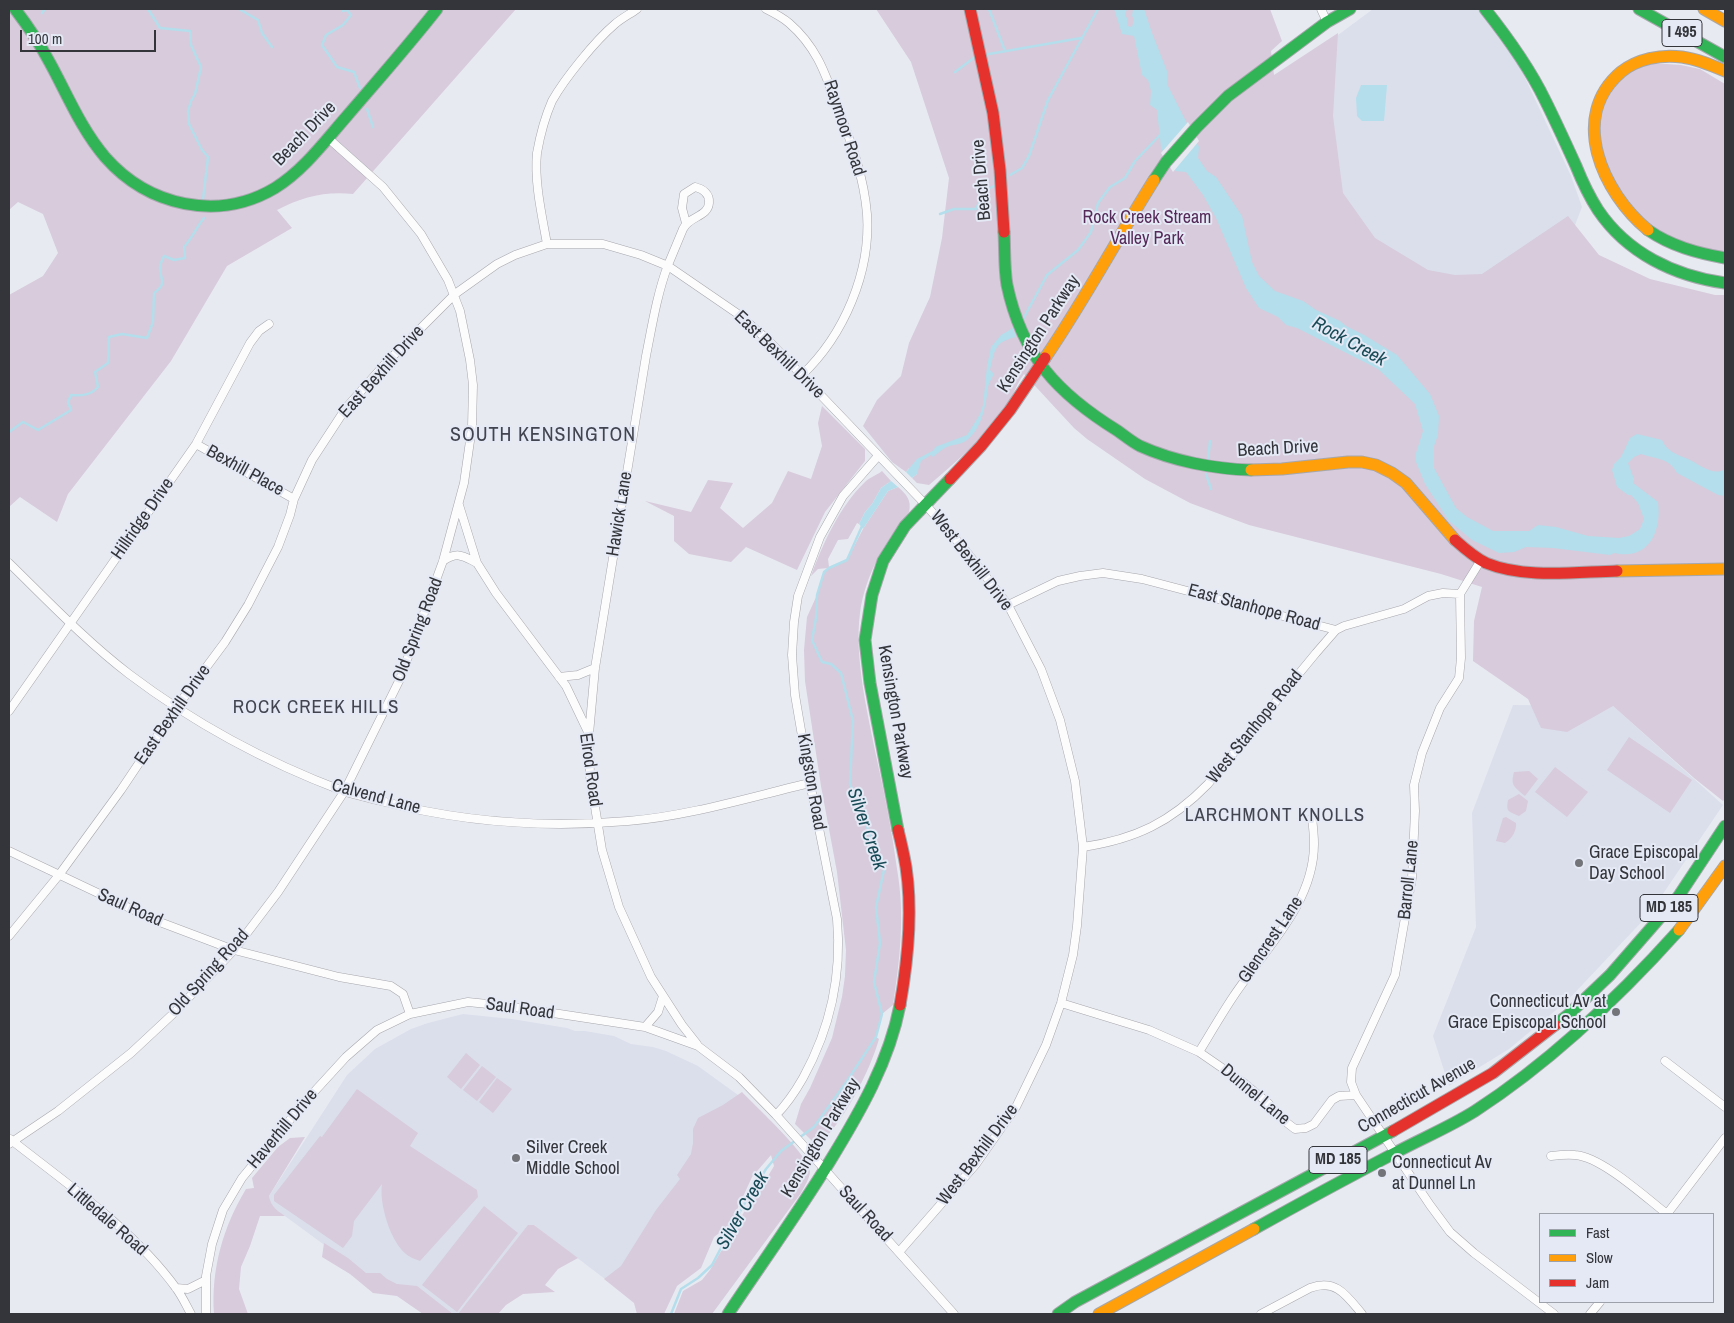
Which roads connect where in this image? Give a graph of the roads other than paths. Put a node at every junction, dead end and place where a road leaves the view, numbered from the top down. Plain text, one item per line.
1 (15, 9) edge
2 (437, 9) edge
3 (637, 9) edge
4 (766, 9) edge
5 (970, 9) edge
6 (1321, 9) edge
7 (1350, 9) edge
8 (1485, 9) edge
9 (1639, 9) edge
10 (1704, 9) edge
11 (1725, 21) edge
12 (1327, 22) junction
13 (1725, 57) edge
14 (1725, 71) edge
15 (328, 138) junction
16 (686, 223) junction
17 (547, 244) junction
18 (1725, 258) edge
19 (668, 266) junction
20 (1725, 283) edge
21 (455, 294) junction
22 (269, 324) dead end
23 (1041, 366) junction
24 (802, 375) junction
25 (196, 444) junction
26 (878, 456) junction
27 (294, 498) junction
28 (925, 504) junction
29 (459, 505) junction
30 (1481, 560) junction
31 (444, 561) junction
32 (9, 563) edge
33 (477, 563) junction
34 (1725, 569) edge
35 (1460, 594) junction
36 (1008, 605) junction
37 (70, 622) junction
38 (1336, 630) junction
39 (595, 668) junction
40 (559, 677) junction
41 (176, 708) junction
42 (9, 711) edge
43 (589, 734) junction
44 (810, 783) junction
45 (344, 792) junction
46 (1312, 818) dead end
47 (598, 823) junction
48 (1725, 826) edge
49 (1083, 848) junction
50 (9, 850) edge
51 (1725, 866) edge
52 (59, 876) junction
53 (9, 936) edge
54 (234, 950) junction
55 (1603, 982) junction
56 (663, 996) junction
57 (1616, 997) junction
58 (1061, 1003) junction
59 (410, 1014) junction
60 (645, 1027) junction
61 (698, 1046) junction
62 (1199, 1052) junction
63 (1665, 1061) dead end
64 (1356, 1095) junction
65 (1725, 1108) edge
66 (776, 1115) junction
67 (1384, 1136) junction
68 (1725, 1138) edge
69 (10, 1141) edge
70 (1395, 1152) junction
71 (1551, 1156) dead end
72 (824, 1170) junction
73 (1666, 1213) edge
74 (1668, 1213) edge
75 (899, 1252) junction
76 (206, 1280) junction
77 (176, 1288) junction
78 (1539, 1303) edge
79 (1540, 1303) edge
80 (1599, 1303) edge
81 (191, 1314) edge
82 (206, 1314) edge
83 (728, 1314) edge
84 (954, 1314) edge
85 (1058, 1314) edge
86 (1099, 1314) edge
87 (1261, 1314) edge
88 (1362, 1314) edge
89 (1554, 1314) edge
90 (1590, 1314) edge

1 - 15 main road, Beach Drive
2 - 15 main road, Beach Drive
3 - 17 street
4 - 24 street, Raymoor Road
5 - 23 main road, Beach Drive
6 - 12 street
7 - 12 main road, Kensington Parkway
8 - 20 main road
9 - 13 main road, I 495
10 - 11 main road, I 495
12 - 23 main road, Kensington Parkway
14 - 18 main road
15 - 21 street, Old Spring Road
16 - 16 street
16 - 19 street, Hawick Lane
17 - 19 street, East Bexhill Drive
17 - 21 street, East Bexhill Drive
19 - 24 street, East Bexhill Drive
19 - 39 street, Hawick Lane
21 - 27 street, East Bexhill Drive
21 - 29 street, Old Spring Road
22 - 25 street, Hillridge Drive
23 - 28 main road, Kensington Parkway
23 - 30 main road, Beach Drive
24 - 26 street, East Bexhill Drive
25 - 27 street, Bexhill Place
25 - 37 street, Hillridge Drive
26 - 28 street, West Bexhill Drive
26 - 44 street, Kingston Road
27 - 41 street, East Bexhill Drive
28 - 36 street, West Bexhill Drive
28 - 72 main road, Kensington Parkway
29 - 31 street, Old Spring Road
29 - 33 street, Elrod Road
30 - 34 main road, Beach Drive
30 - 35 street
31 - 33 street
31 - 45 street, Old Spring Road
32 - 37 street, Calvend Lane
33 - 40 street, Elrod Road
35 - 38 street, East Stanhope Road
35 - 64 street, Barroll Lane
36 - 38 street, East Stanhope Road
36 - 49 street, West Bexhill Drive
37 - 41 street, Calvend Lane
37 - 42 street, Hillridge Drive
38 - 49 street, West Stanhope Road
39 - 40 street
39 - 43 street, Hawick Lane
40 - 43 street, Elrod Road
41 - 45 street, Calvend Lane
41 - 52 street, East Bexhill Drive
43 - 47 street, Elrod Road
44 - 47 street, Calvend Lane
44 - 66 street, Kingston Road
45 - 47 street, Calvend Lane
45 - 54 street, Old Spring Road
46 - 62 street, Glencrest Lane
47 - 56 street, Elrod Road
48 - 55 main road, Connecticut Avenue / MD 185
49 - 58 street, West Bexhill Drive
50 - 52 street, Saul Road
51 - 57 main road, MD 185
52 - 53 street, East Bexhill Drive
52 - 54 street, Saul Road
54 - 59 street, Saul Road
54 - 69 street, Old Spring Road
55 - 57 main road
55 - 67 main road, Connecticut Avenue / MD 185
56 - 60 street
56 - 61 street, Elrod Road
57 - 70 main road, MD 185
58 - 62 street, Dunnel Lane
58 - 75 street, West Bexhill Drive
59 - 60 street, Saul Road
59 - 76 street, Haverhill Drive
60 - 61 street, Saul Road
61 - 66 street, Saul Road
62 - 64 street, Dunnel Lane
63 - 65 street
64 - 67 street, Barroll Lane
66 - 72 street, Saul Road
67 - 70 street, Barroll Lane
67 - 85 main road, Connecticut Avenue / MD 185
68 - 74 street
69 - 77 street, Littledale Road
70 - 78 street
70 - 86 main road, MD 185
71 - 73 street
72 - 75 street, Saul Road
72 - 83 main road, Kensington Parkway
75 - 84 street, Saul Road
76 - 77 street
76 - 82 street, Haverhill Drive
77 - 81 street, Littledale Road
79 - 89 street
80 - 90 street
87 - 88 street

